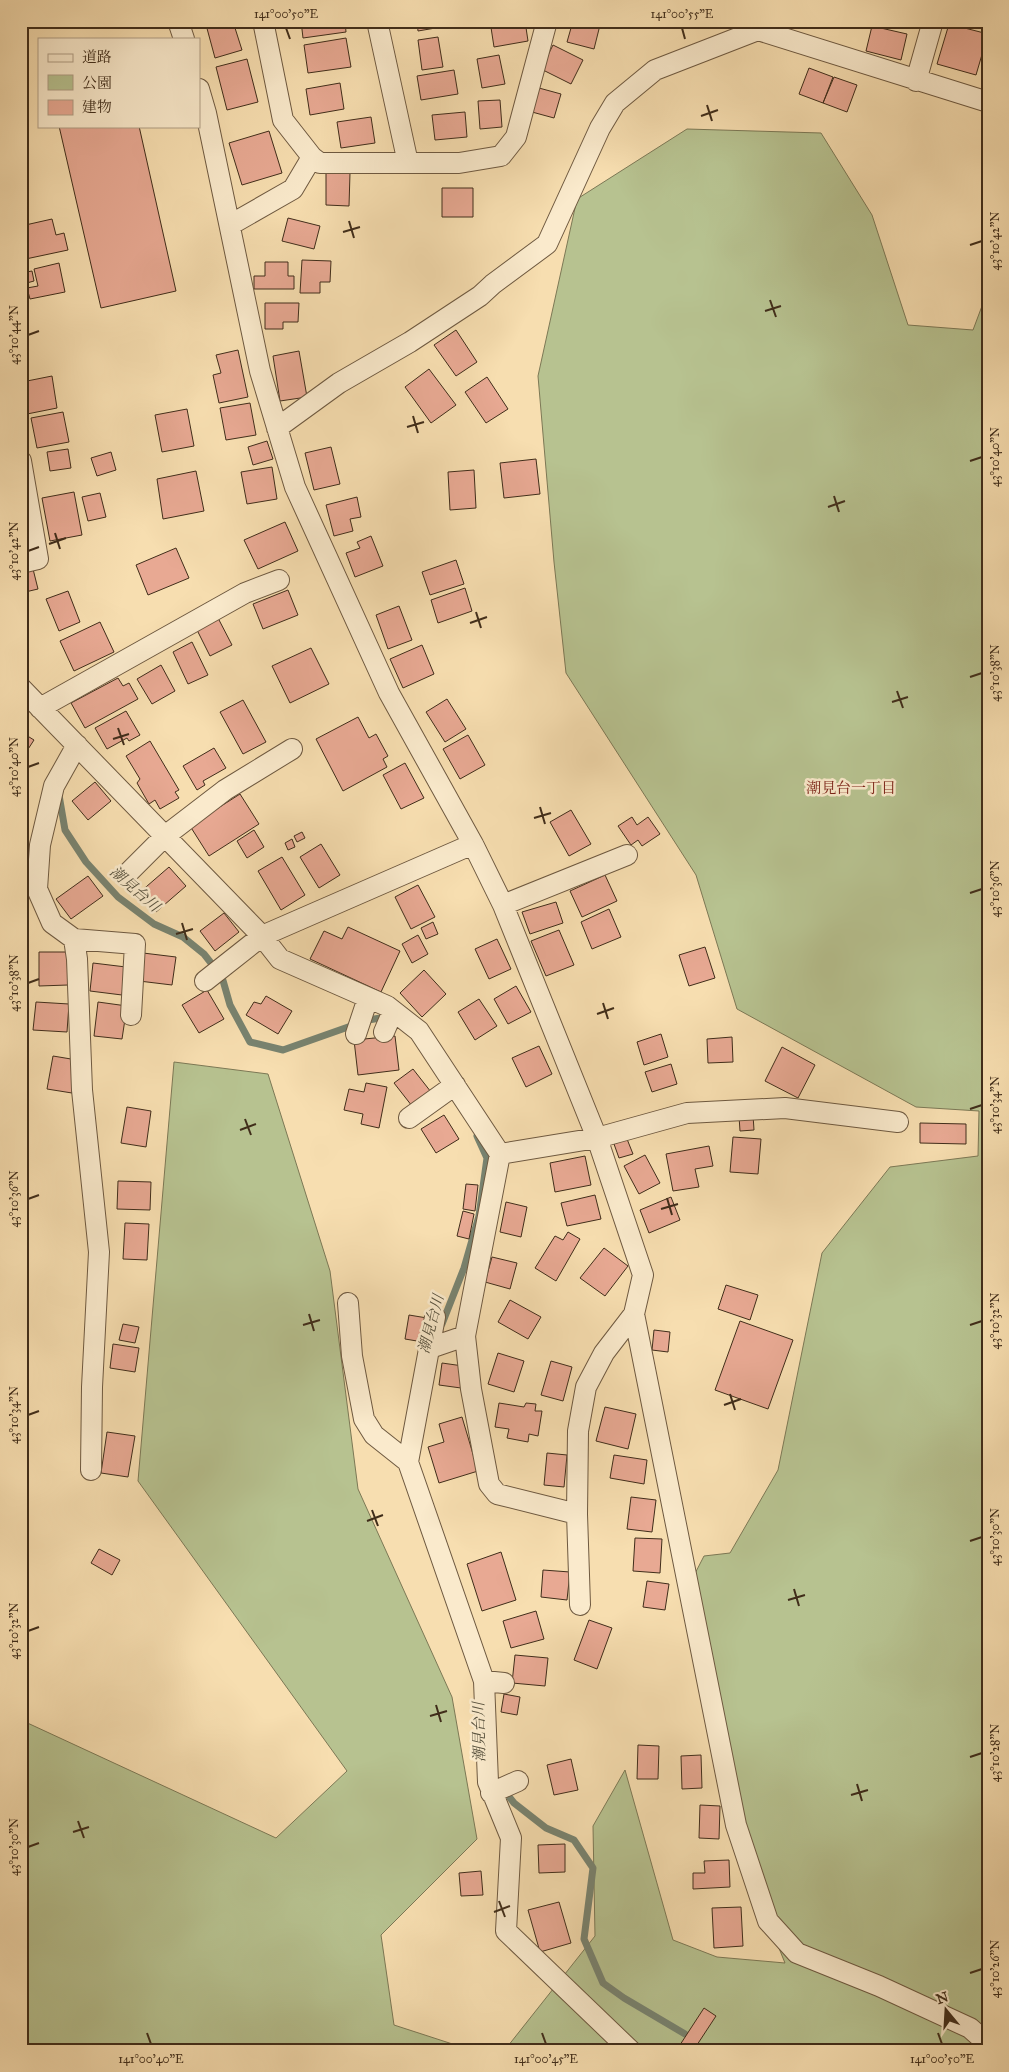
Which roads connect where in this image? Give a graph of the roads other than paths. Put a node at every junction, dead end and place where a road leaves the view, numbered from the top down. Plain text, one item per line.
1 (178, 21) edge
2 (263, 21) edge
3 (377, 21) edge
4 (547, 21) edge
5 (933, 21) edge
6 (751, 26) edge
7 (184, 38) edge
8 (916, 81) junction
9 (200, 92) edge
10 (988, 102) edge
11 (312, 157) junction
12 (408, 163) junction
13 (230, 225) junction
14 (277, 428) junction
15 (21, 461) edge
16 (21, 563) edge
17 (279, 580) dead end
18 (21, 688) edge
19 (40, 708) junction
20 (76, 745) junction
21 (292, 749) dead end
22 (164, 836) junction
23 (473, 844) junction
24 (627, 855) dead end
25 (127, 874) dead end
26 (503, 905) junction
27 (262, 936) junction
28 (74, 939) junction
29 (213, 974) dead end
30 (368, 998) junction
31 (131, 1015) dead end
32 (359, 1026) dead end
33 (450, 1089) junction
34 (409, 1118) dead end
35 (898, 1122) dead end
36 (597, 1138) junction
37 (500, 1154) junction
38 (348, 1303) dead end
39 (634, 1314) junction
40 (436, 1317) dead end
41 (465, 1336) junction
42 (435, 1346) junction
43 (416, 1459) junction
44 (91, 1470) dead end
45 (577, 1514) junction
46 (580, 1605) dead end
47 (988, 2044) edge
48 (631, 2051) edge

1 - 7 street
2 - 11 street
3 - 12 street
4 - 12 street
5 - 8 street
6 - 8 street
6 - 14 street
8 - 10 street
9 - 13 street
11 - 12 street
11 - 13 street
13 - 14 street
14 - 23 street
15 - 16 street
17 - 19 street
18 - 19 street
19 - 20 street
20 - 22 street
20 - 28 street
21 - 22 street
22 - 25 street
22 - 27 street
23 - 26 street
23 - 27 street
24 - 26 street
26 - 36 street
27 - 29 street
27 - 30 street
28 - 31 street
28 - 44 street
30 - 32 street
30 - 33 street
33 - 34 street
33 - 37 street
35 - 36 street
36 - 37 street
36 - 39 street
37 - 41 street
38 - 43 street
39 - 45 street
39 - 47 street
40 - 42 street
41 - 42 street
41 - 45 street
42 - 43 street
43 - 48 street
45 - 46 street

